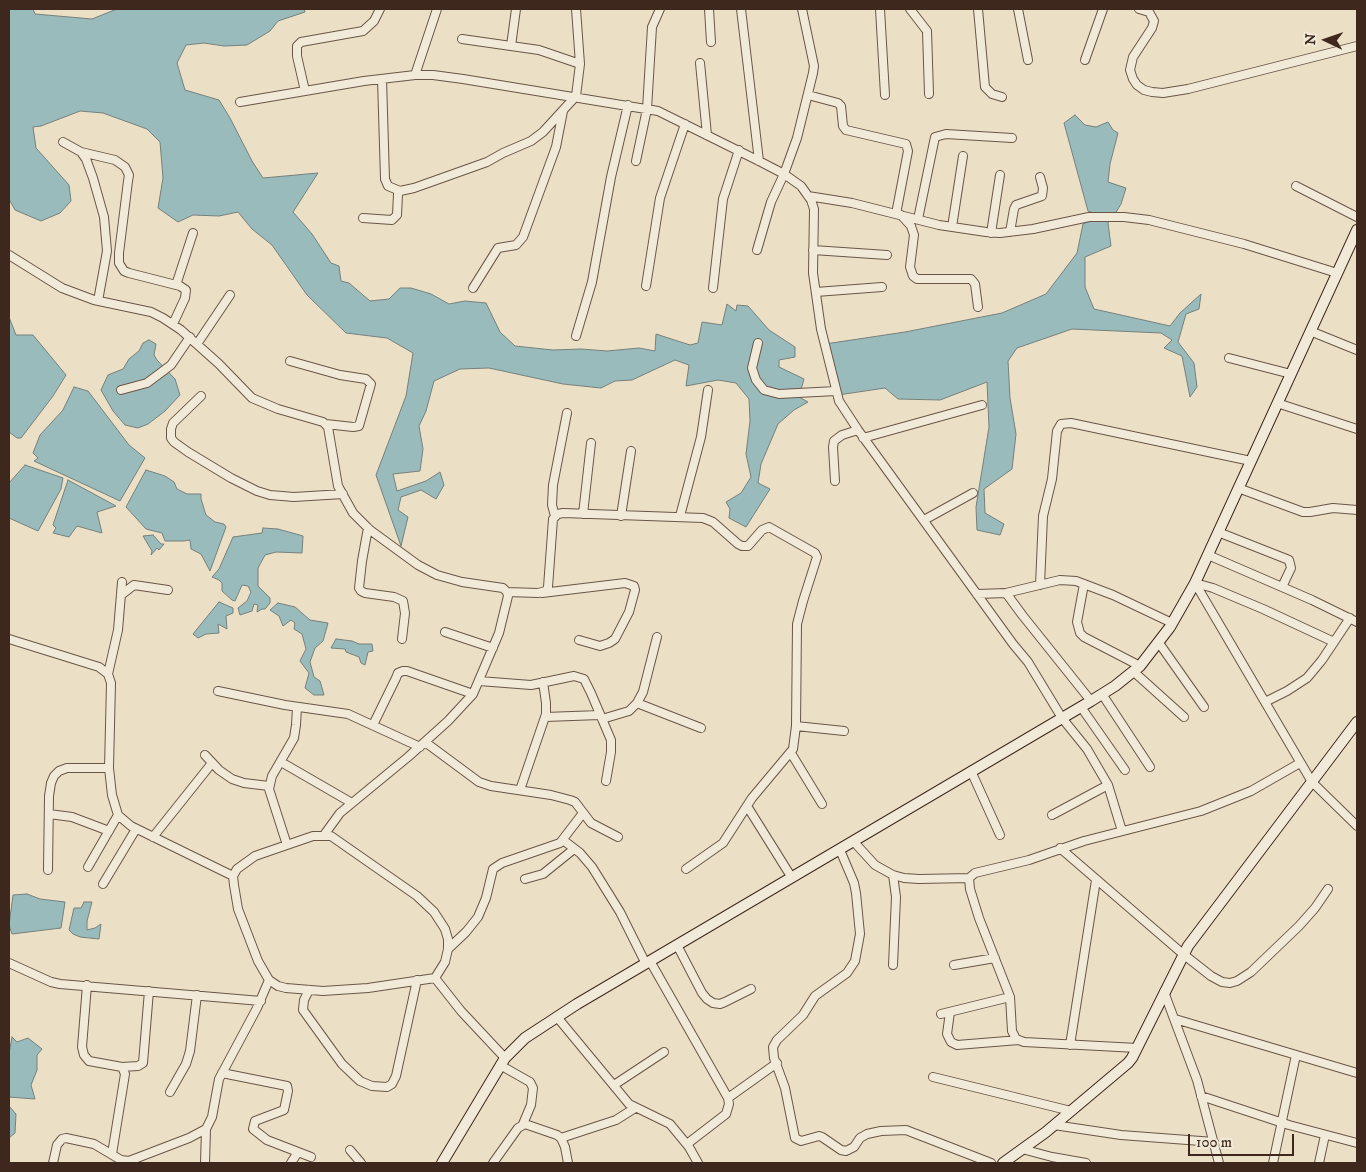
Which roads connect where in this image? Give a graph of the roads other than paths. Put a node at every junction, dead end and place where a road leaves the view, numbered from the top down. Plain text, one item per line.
1 (380, 9) edge
2 (437, 9) edge
3 (516, 9) edge
4 (576, 9) edge
5 (660, 9) edge
6 (709, 9) edge
7 (741, 9) edge
8 (802, 9) edge
9 (880, 9) edge
10 (910, 9) edge
11 (978, 9) edge
12 (1018, 9) edge
13 (1103, 9) edge
14 (1138, 9) edge
15 (462, 39) dead end
16 (712, 42) dead end
17 (511, 46) junction
18 (1357, 46) edge
19 (1028, 60) dead end
20 (1085, 60) dead end
21 (700, 63) dead end
22 (580, 64) junction
23 (416, 75) junction
24 (382, 79) junction
25 (305, 91) junction
26 (929, 94) dead end
27 (808, 95) junction
28 (885, 95) dead end
29 (576, 96) junction
30 (1002, 96) dead end
31 (240, 102) dead end
32 (628, 105) junction
33 (647, 109) junction
34 (563, 112) junction
35 (685, 124) junction
36 (707, 135) junction
37 (1012, 138) dead end
38 (63, 142) dead end
39 (739, 150) junction
40 (81, 152) junction
41 (963, 156) dead end
42 (636, 161) dead end
43 (759, 161) junction
44 (784, 174) junction
45 (1000, 175) dead end
46 (1040, 177) dead end
47 (1296, 186) dead end
48 (400, 191) junction
49 (808, 196) junction
50 (898, 214) junction
51 (1357, 217) edge
52 (363, 218) dead end
53 (918, 219) junction
54 (952, 227) junction
55 (1357, 230) edge
56 (1010, 232) junction
57 (193, 233) dead end
58 (991, 233) junction
59 (757, 250) dead end
60 (813, 250) junction
61 (9, 255) edge
62 (888, 255) dead end
63 (1337, 273) junction
64 (176, 285) junction
65 (646, 286) dead end
66 (473, 288) dead end
67 (713, 288) dead end
68 (882, 288) dead end
69 (816, 292) junction
70 (230, 295) dead end
71 (98, 301) junction
72 (978, 307) dead end
73 (173, 324) junction
74 (1310, 331) junction
75 (576, 336) dead end
76 (190, 338) junction
77 (758, 343) dead end
78 (197, 344) junction
79 (1357, 350) edge
80 (1229, 358) dead end
81 (290, 361) dead end
82 (1291, 374) junction
83 (120, 390) dead end
84 (708, 390) dead end
85 (836, 391) junction
86 (201, 396) dead end
87 (1278, 403) junction
88 (982, 405) dead end
89 (567, 413) dead end
90 (326, 424) junction
91 (1357, 429) edge
92 (858, 430) junction
93 (863, 438) junction
94 (591, 443) dead end
95 (631, 451) dead end
96 (1251, 461) junction
97 (835, 481) dead end
98 (1238, 488) junction
99 (973, 493) dead end
100 (342, 494) junction
101 (1357, 510) edge
102 (583, 514) junction
103 (555, 516) junction
104 (621, 516) junction
105 (680, 516) junction
106 (924, 520) junction
107 (368, 528) junction
108 (1218, 532) junction
109 (1208, 555) junction
110 (122, 582) dead end
111 (1195, 583) junction
112 (1084, 584) junction
113 (1040, 585) junction
114 (1282, 587) junction
115 (168, 590) dead end
116 (508, 592) junction
117 (542, 593) junction
118 (1006, 593) junction
119 (121, 594) junction
120 (977, 594) junction
121 (1354, 620) edge
122 (1172, 623) junction
123 (445, 632) dead end
124 (657, 637) dead end
125 (9, 639) edge
126 (402, 639) dead end
127 (579, 640) dead end
128 (1159, 642) junction
129 (1334, 642) junction
130 (493, 648) junction
131 (1137, 669) junction
132 (108, 674) junction
133 (479, 681) junction
134 (543, 682) junction
135 (218, 691) dead end
136 (473, 694) junction
137 (1102, 694) junction
138 (1092, 701) junction
139 (1265, 702) junction
140 (637, 703) junction
141 (297, 706) junction
142 (1081, 707) junction
143 (1204, 707) dead end
144 (545, 717) junction
145 (601, 717) junction
146 (1184, 717) dead end
147 (1062, 718) junction
148 (1357, 722) edge
149 (373, 725) junction
150 (796, 726) junction
151 (701, 728) dead end
152 (844, 731) dead end
153 (422, 744) junction
154 (791, 753) junction
155 (205, 755) dead end
156 (281, 762) junction
157 (212, 763) junction
158 (1300, 763) junction
159 (1150, 767) dead end
160 (109, 768) junction
161 (1125, 770) dead end
162 (971, 771) junction
163 (606, 781) dead end
164 (1312, 782) junction
165 (1108, 785) junction
166 (269, 786) junction
167 (520, 790) junction
168 (352, 803) junction
169 (822, 804) dead end
170 (747, 806) junction
171 (583, 813) junction
172 (49, 814) junction
173 (118, 815) junction
174 (1052, 815) dead end
175 (1357, 826) edge
176 (136, 829) junction
177 (109, 831) junction
178 (1122, 831) junction
179 (324, 835) junction
180 (1000, 836) dead end
181 (153, 837) junction
182 (618, 838) dead end
183 (563, 840) junction
184 (854, 842) junction
185 (287, 845) junction
186 (1060, 848) junction
187 (574, 849) junction
188 (840, 850) junction
189 (88, 867) dead end
190 (686, 869) dead end
191 (48, 870) dead end
192 (893, 875) junction
193 (234, 876) junction
194 (792, 878) junction
195 (969, 878) junction
196 (526, 879) dead end
197 (1096, 880) junction
198 (104, 884) dead end
199 (1328, 889) dead end
200 (677, 945) junction
201 (448, 949) junction
202 (1183, 954) junction
203 (995, 958) junction
204 (648, 962) junction
205 (9, 963) edge
206 (893, 965) dead end
207 (954, 965) dead end
208 (435, 978) junction
209 (269, 980) junction
210 (417, 980) junction
211 (87, 985) junction
212 (751, 989) dead end
213 (310, 990) junction
214 (149, 991) junction
215 (1164, 992) junction
216 (197, 995) junction
217 (1010, 997) junction
218 (261, 1001) junction
219 (950, 1012) junction
220 (942, 1014) dead end
221 (557, 1017) junction
222 (1175, 1018) junction
223 (1019, 1040) junction
224 (1070, 1045) junction
225 (1137, 1048) junction
226 (664, 1052) dead end
227 (1296, 1055) junction
228 (503, 1062) junction
229 (776, 1063) junction
230 (122, 1067) junction
231 (222, 1073) junction
232 (1357, 1073) edge
233 (933, 1077) dead end
234 (614, 1085) junction
235 (170, 1092) dead end
236 (1201, 1096) junction
237 (728, 1098) junction
238 (634, 1108) junction
239 (1071, 1111) junction
240 (1282, 1122) junction
241 (523, 1124) junction
242 (1054, 1125) junction
243 (206, 1129) junction
244 (1325, 1134) junction
245 (561, 1138) junction
246 (1214, 1142) junction
247 (1357, 1143) edge
248 (687, 1144) junction
249 (1022, 1149) junction
250 (350, 1150) dead end
251 (298, 1152) junction
252 (112, 1154) junction
253 (311, 1157) dead end
254 (1064, 1161) edge
255 (54, 1163) edge
256 (205, 1163) edge
257 (291, 1163) edge
258 (361, 1163) edge
259 (442, 1163) edge
260 (493, 1163) edge
261 (568, 1163) edge
262 (698, 1163) edge
263 (991, 1163) edge
264 (1003, 1163) edge
265 (1086, 1163) edge
266 (1219, 1163) edge
267 (1273, 1163) edge
268 (1319, 1163) edge

1 - 25 street
2 - 23 street
3 - 17 street
4 - 22 street
5 - 33 street
6 - 16 street
7 - 43 street
8 - 27 street
9 - 28 street
10 - 26 street
11 - 30 street
12 - 19 street
13 - 20 street
14 - 18 street
15 - 17 street
17 - 22 street
21 - 36 street
22 - 29 street
23 - 24 street
23 - 29 street
24 - 25 street
24 - 48 street
25 - 31 street
27 - 44 street
27 - 50 street
29 - 32 street
29 - 34 street
32 - 33 street
32 - 75 street
33 - 35 street
33 - 42 street
34 - 48 street
34 - 66 street
35 - 36 street
35 - 65 street
36 - 39 street
37 - 53 street
38 - 40 street
39 - 43 street
39 - 67 street
40 - 64 street
40 - 71 street
41 - 54 street
43 - 44 street
44 - 49 street
44 - 59 street
45 - 58 street
46 - 56 street
47 - 51 street
48 - 52 street
49 - 50 street
49 - 60 street
50 - 53 street
50 - 72 street
53 - 54 street
54 - 58 street
55 - 63 street
56 - 58 street
56 - 63 street
57 - 64 street
60 - 62 street
60 - 69 street
61 - 71 street
63 - 74 street
64 - 73 street
68 - 69 street
69 - 85 street
70 - 78 street
71 - 73 street
73 - 76 street
74 - 79 street
74 - 82 street
76 - 78 street
76 - 83 street
77 - 85 street
78 - 90 street
80 - 82 street
81 - 90 street
82 - 87 street
84 - 105 street
85 - 92 street
86 - 100 street
87 - 91 street
87 - 96 street
88 - 93 street
89 - 103 street
90 - 100 street
92 - 93 street
92 - 97 street
93 - 106 street
94 - 102 street
95 - 104 street
96 - 98 street
96 - 113 street
98 - 101 street
98 - 108 street
99 - 106 street
100 - 107 street
102 - 103 street
102 - 104 street
103 - 117 street
104 - 105 street
105 - 150 street
106 - 120 street
107 - 116 street
107 - 126 street
108 - 109 street
108 - 114 street
109 - 111 street
109 - 114 street
110 - 119 street
111 - 122 street
111 - 129 street
111 - 139 street
112 - 113 street
112 - 122 street
112 - 131 street
113 - 118 street
114 - 121 street
115 - 119 street
116 - 117 street
116 - 130 street
117 - 127 street
118 - 120 street
118 - 138 street
119 - 132 street
120 - 147 street
121 - 129 street
122 - 128 street
123 - 130 street
124 - 140 street
125 - 132 street
128 - 131 street
128 - 143 street
129 - 139 street
130 - 133 street
131 - 137 street
131 - 146 street
132 - 160 street
133 - 134 street
133 - 136 street
134 - 144 street
134 - 145 street
135 - 141 street
136 - 149 street
136 - 153 street
137 - 138 street
137 - 159 street
138 - 142 street
139 - 158 street
140 - 145 street
140 - 151 street
141 - 149 street
141 - 156 street
142 - 147 street
142 - 161 street
144 - 145 street
144 - 167 street
145 - 163 street
147 - 162 street
147 - 165 street
148 - 164 street
149 - 153 street
150 - 152 street
150 - 154 street
153 - 167 street
153 - 168 street
154 - 169 street
154 - 170 street
155 - 157 street
156 - 166 street
156 - 168 street
157 - 166 street
157 - 181 street
158 - 164 street
158 - 178 street
160 - 172 street
160 - 173 street
162 - 180 street
162 - 184 street
164 - 175 street
164 - 202 street
165 - 174 street
165 - 178 street
166 - 185 street
167 - 171 street
168 - 179 street
170 - 190 street
170 - 194 street
171 - 182 street
171 - 183 street
172 - 177 street
172 - 191 street
173 - 176 street
173 - 177 street
176 - 181 street
176 - 198 street
177 - 189 street
178 - 186 street
179 - 185 street
179 - 201 street
181 - 193 street
183 - 187 street
183 - 201 street
184 - 188 street
184 - 192 street
185 - 193 street
186 - 195 street
186 - 197 street
187 - 196 street
187 - 204 street
188 - 194 street
188 - 229 street
192 - 195 street
192 - 206 street
193 - 209 street
194 - 200 street
195 - 203 street
197 - 202 street
197 - 224 street
199 - 202 street
200 - 204 street
200 - 212 street
201 - 208 street
202 - 215 street
203 - 207 street
203 - 217 street
204 - 221 street
204 - 237 street
205 - 211 street
208 - 210 street
208 - 228 street
209 - 213 street
209 - 218 street
210 - 213 street
210 - 213 street
211 - 214 street
211 - 230 street
214 - 216 street
214 - 230 street
215 - 222 street
215 - 225 street
216 - 218 street
216 - 235 street
217 - 219 street
217 - 223 street
218 - 231 street
219 - 220 street
219 - 223 street
221 - 228 street
221 - 234 street
222 - 227 street
222 - 236 street
223 - 224 street
224 - 225 street
225 - 239 street
226 - 234 street
227 - 232 street
227 - 240 street
228 - 241 street
228 - 259 street
229 - 237 street
229 - 263 street
230 - 252 street
231 - 243 street
231 - 251 street
233 - 239 street
234 - 238 street
236 - 240 street
236 - 246 street
237 - 248 street
238 - 245 street
238 - 248 street
239 - 242 street
240 - 244 street
240 - 267 street
241 - 245 street
241 - 260 street
242 - 246 street
242 - 249 street
243 - 252 street
243 - 256 street
244 - 247 street
244 - 268 street
245 - 261 street
246 - 266 street
248 - 262 street
249 - 254 street
249 - 264 street
250 - 258 street
251 - 253 street
251 - 257 street
252 - 255 street
254 - 265 street

